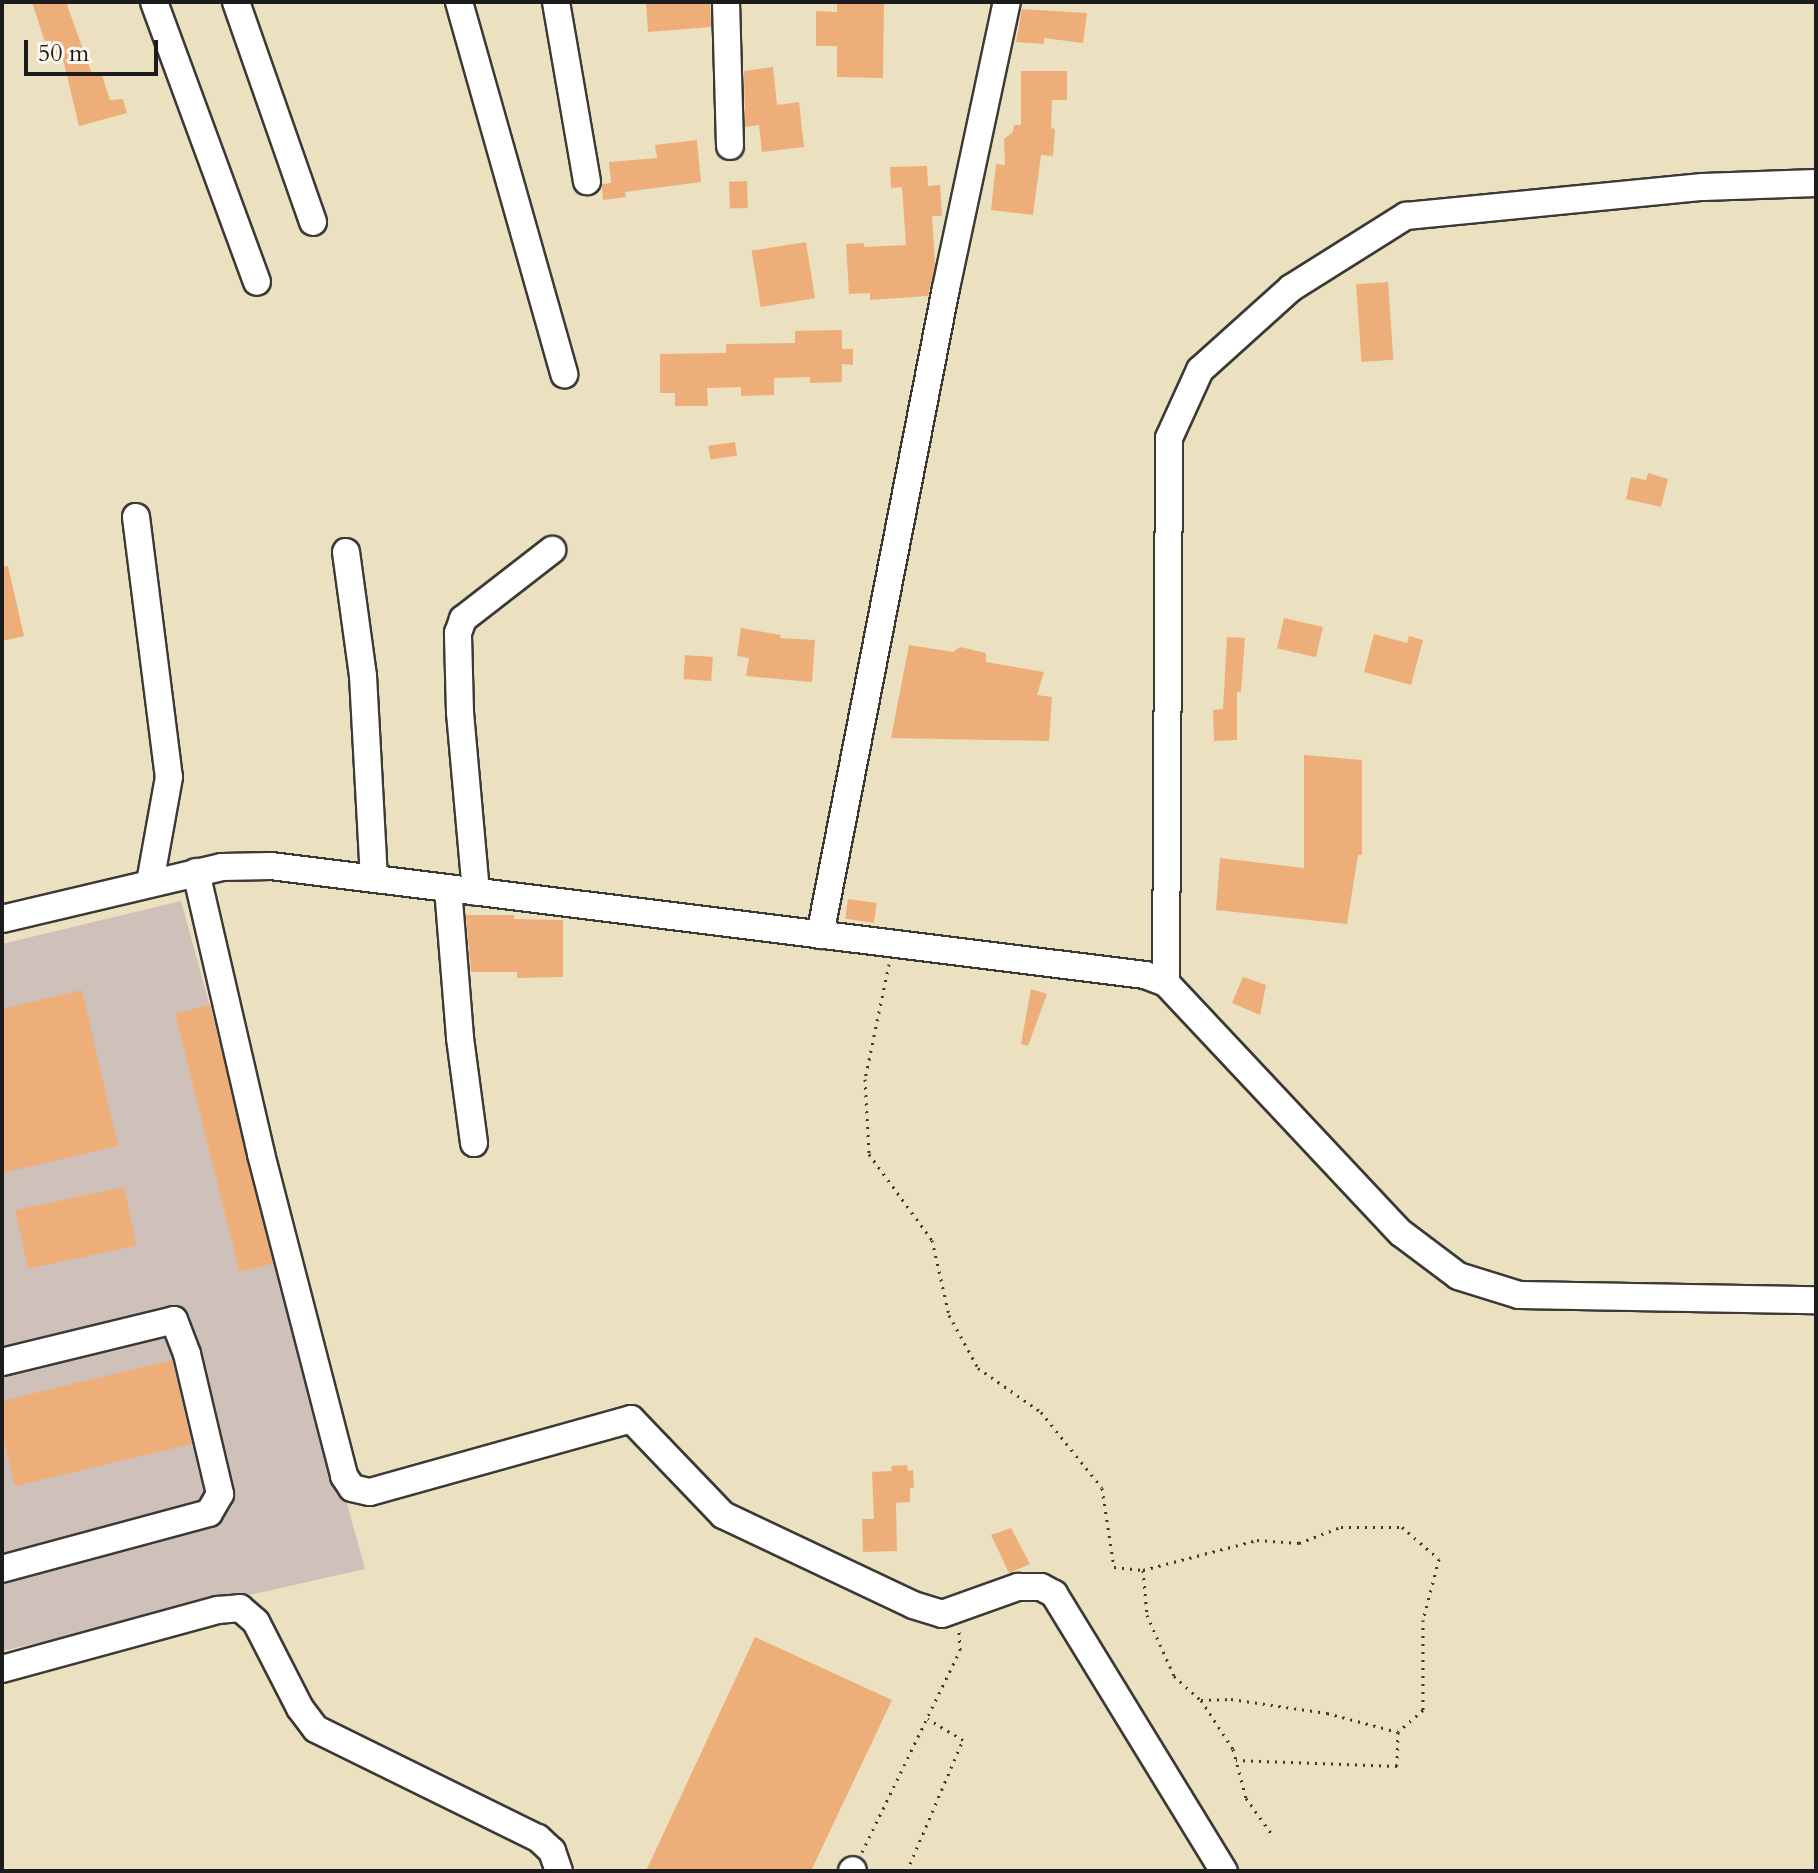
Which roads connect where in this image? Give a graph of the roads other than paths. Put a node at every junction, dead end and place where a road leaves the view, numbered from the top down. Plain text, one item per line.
1 (154, 2) edge
2 (236, 2) edge
3 (459, 2) edge
4 (556, 2) edge
5 (726, 2) edge
6 (1007, 2) edge
7 (730, 146) dead end
8 (587, 181) dead end
9 (1816, 183) edge
10 (313, 222) dead end
11 (257, 282) dead end
12 (564, 374) dead end
13 (136, 517) dead end
14 (552, 550) dead end
15 (346, 552) dead end
16 (196, 872) junction
17 (374, 879) junction
18 (150, 883) junction
19 (448, 888) junction
20 (476, 892) junction
21 (2, 919) edge
22 (820, 935) junction
23 (1166, 983) junction
24 (474, 1143) dead end
25 (1816, 1300) edge
26 (2, 1362) edge
27 (2, 1569) edge
28 (2, 1669) edge
29 (559, 1871) edge
30 (1224, 1871) edge

1 - 11 street
2 - 10 street
3 - 12 street
4 - 8 street
5 - 7 street
6 - 22 street
9 - 23 street
13 - 18 street
14 - 20 street
15 - 17 street
16 - 17 street
16 - 18 street
16 - 30 street
17 - 19 street
18 - 21 street
19 - 20 street
19 - 24 street
20 - 22 street
22 - 23 street
23 - 25 street
26 - 27 street
28 - 29 street

